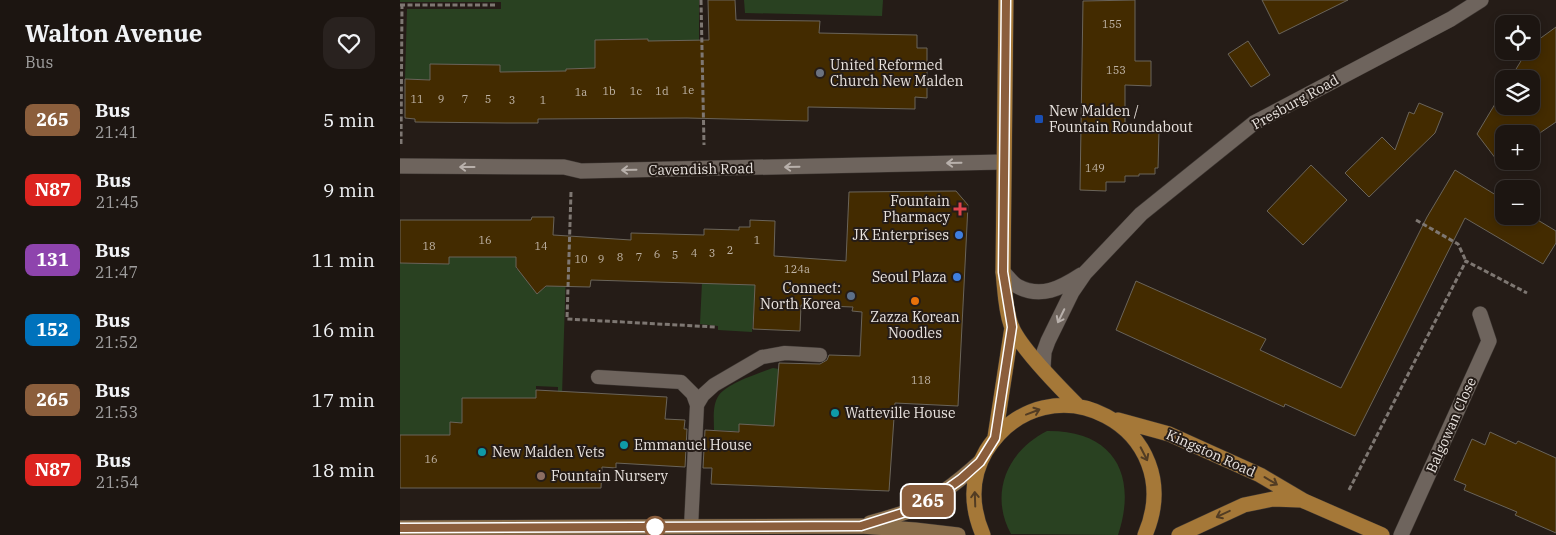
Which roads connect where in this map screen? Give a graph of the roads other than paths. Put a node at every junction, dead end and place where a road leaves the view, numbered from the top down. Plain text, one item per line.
1 (1006, 0) edge
2 (1481, 0) edge
3 (1003, 162) junction
4 (400, 166) edge
5 (1003, 272) junction
6 (1085, 273) junction
7 (1480, 314) dead end
8 (1012, 327) junction
9 (820, 355) dead end
10 (1043, 368) junction
11 (598, 377) dead end
12 (697, 405) junction
13 (1078, 406) junction
14 (1112, 418) junction
15 (995, 438) junction
16 (980, 462) junction
17 (1304, 501) junction
18 (861, 526) junction
19 (691, 527) junction
20 (400, 528) edge
21 (733, 531) edge
22 (958, 535) edge
23 (983, 535) edge
24 (1145, 535) edge
25 (1179, 535) edge
26 (1382, 535) edge
27 (1401, 535) edge

1 - 3 main road
2 - 6 street, Presburg Road
3 -> 4 street, Cavendish Road
3 - 5 main road
5 - 6 street, Presburg Road
5 - 8 main road
6 -> 10 street, Presburg Road
7 - 27 street, Balgowan Close
8 - 10 main road
8 - 15 main road
9 - 12 lane
10 - 13 main road
11 - 12 lane
12 - 19 lane
13 - 14 main road, Kingston Road
15 -> 13 main road
14 -> 17 main road, Kingston Road
14 -> 24 main road
15 - 16 main road
16 - 18 main road
23 -> 16 main road
17 -> 25 main road, Kingston Road
17 - 26 main road, Kingston Road
18 - 21 main road
18 - 22 main road
19 - 20 main road
19 - 21 main road

